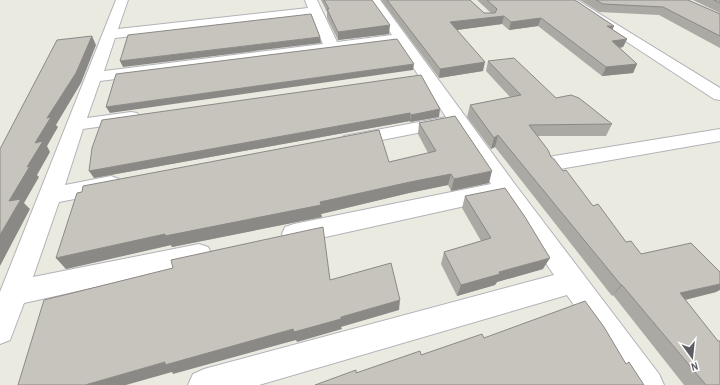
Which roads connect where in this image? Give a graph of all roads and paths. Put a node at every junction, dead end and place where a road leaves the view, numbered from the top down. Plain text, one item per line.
1 (122, 0) edge
2 (374, 0) edge
3 (569, 0) edge
4 (313, 6) edge
5 (110, 34) junction
6 (401, 38) junction
7 (332, 47) junction
8 (94, 77) junction
9 (720, 95) edge
10 (146, 115) edge
11 (458, 120) junction
12 (76, 125) junction
13 (720, 135) edge
14 (333, 143) edge
15 (554, 164) edge
16 (129, 180) edge
17 (506, 189) junction
18 (51, 195) junction
19 (271, 238) edge
20 (217, 250) edge
21 (573, 282) junction
22 (13, 293) junction
23 (0, 330) edge
24 (204, 385) edge
25 (648, 385) edge

1 - 5 street
2 - 6 street
3 - 9 street
4 - 5 street
4 - 7 street
5 - 8 street
6 - 7 street
6 - 11 street
7 - 8 street
8 - 12 street
10 - 12 street
11 - 14 street
11 - 17 street
12 - 18 street
13 - 15 street
16 - 18 street
17 - 19 street
17 - 21 street
18 - 22 street
20 - 22 street
21 - 24 street
21 - 25 street
22 - 23 street

